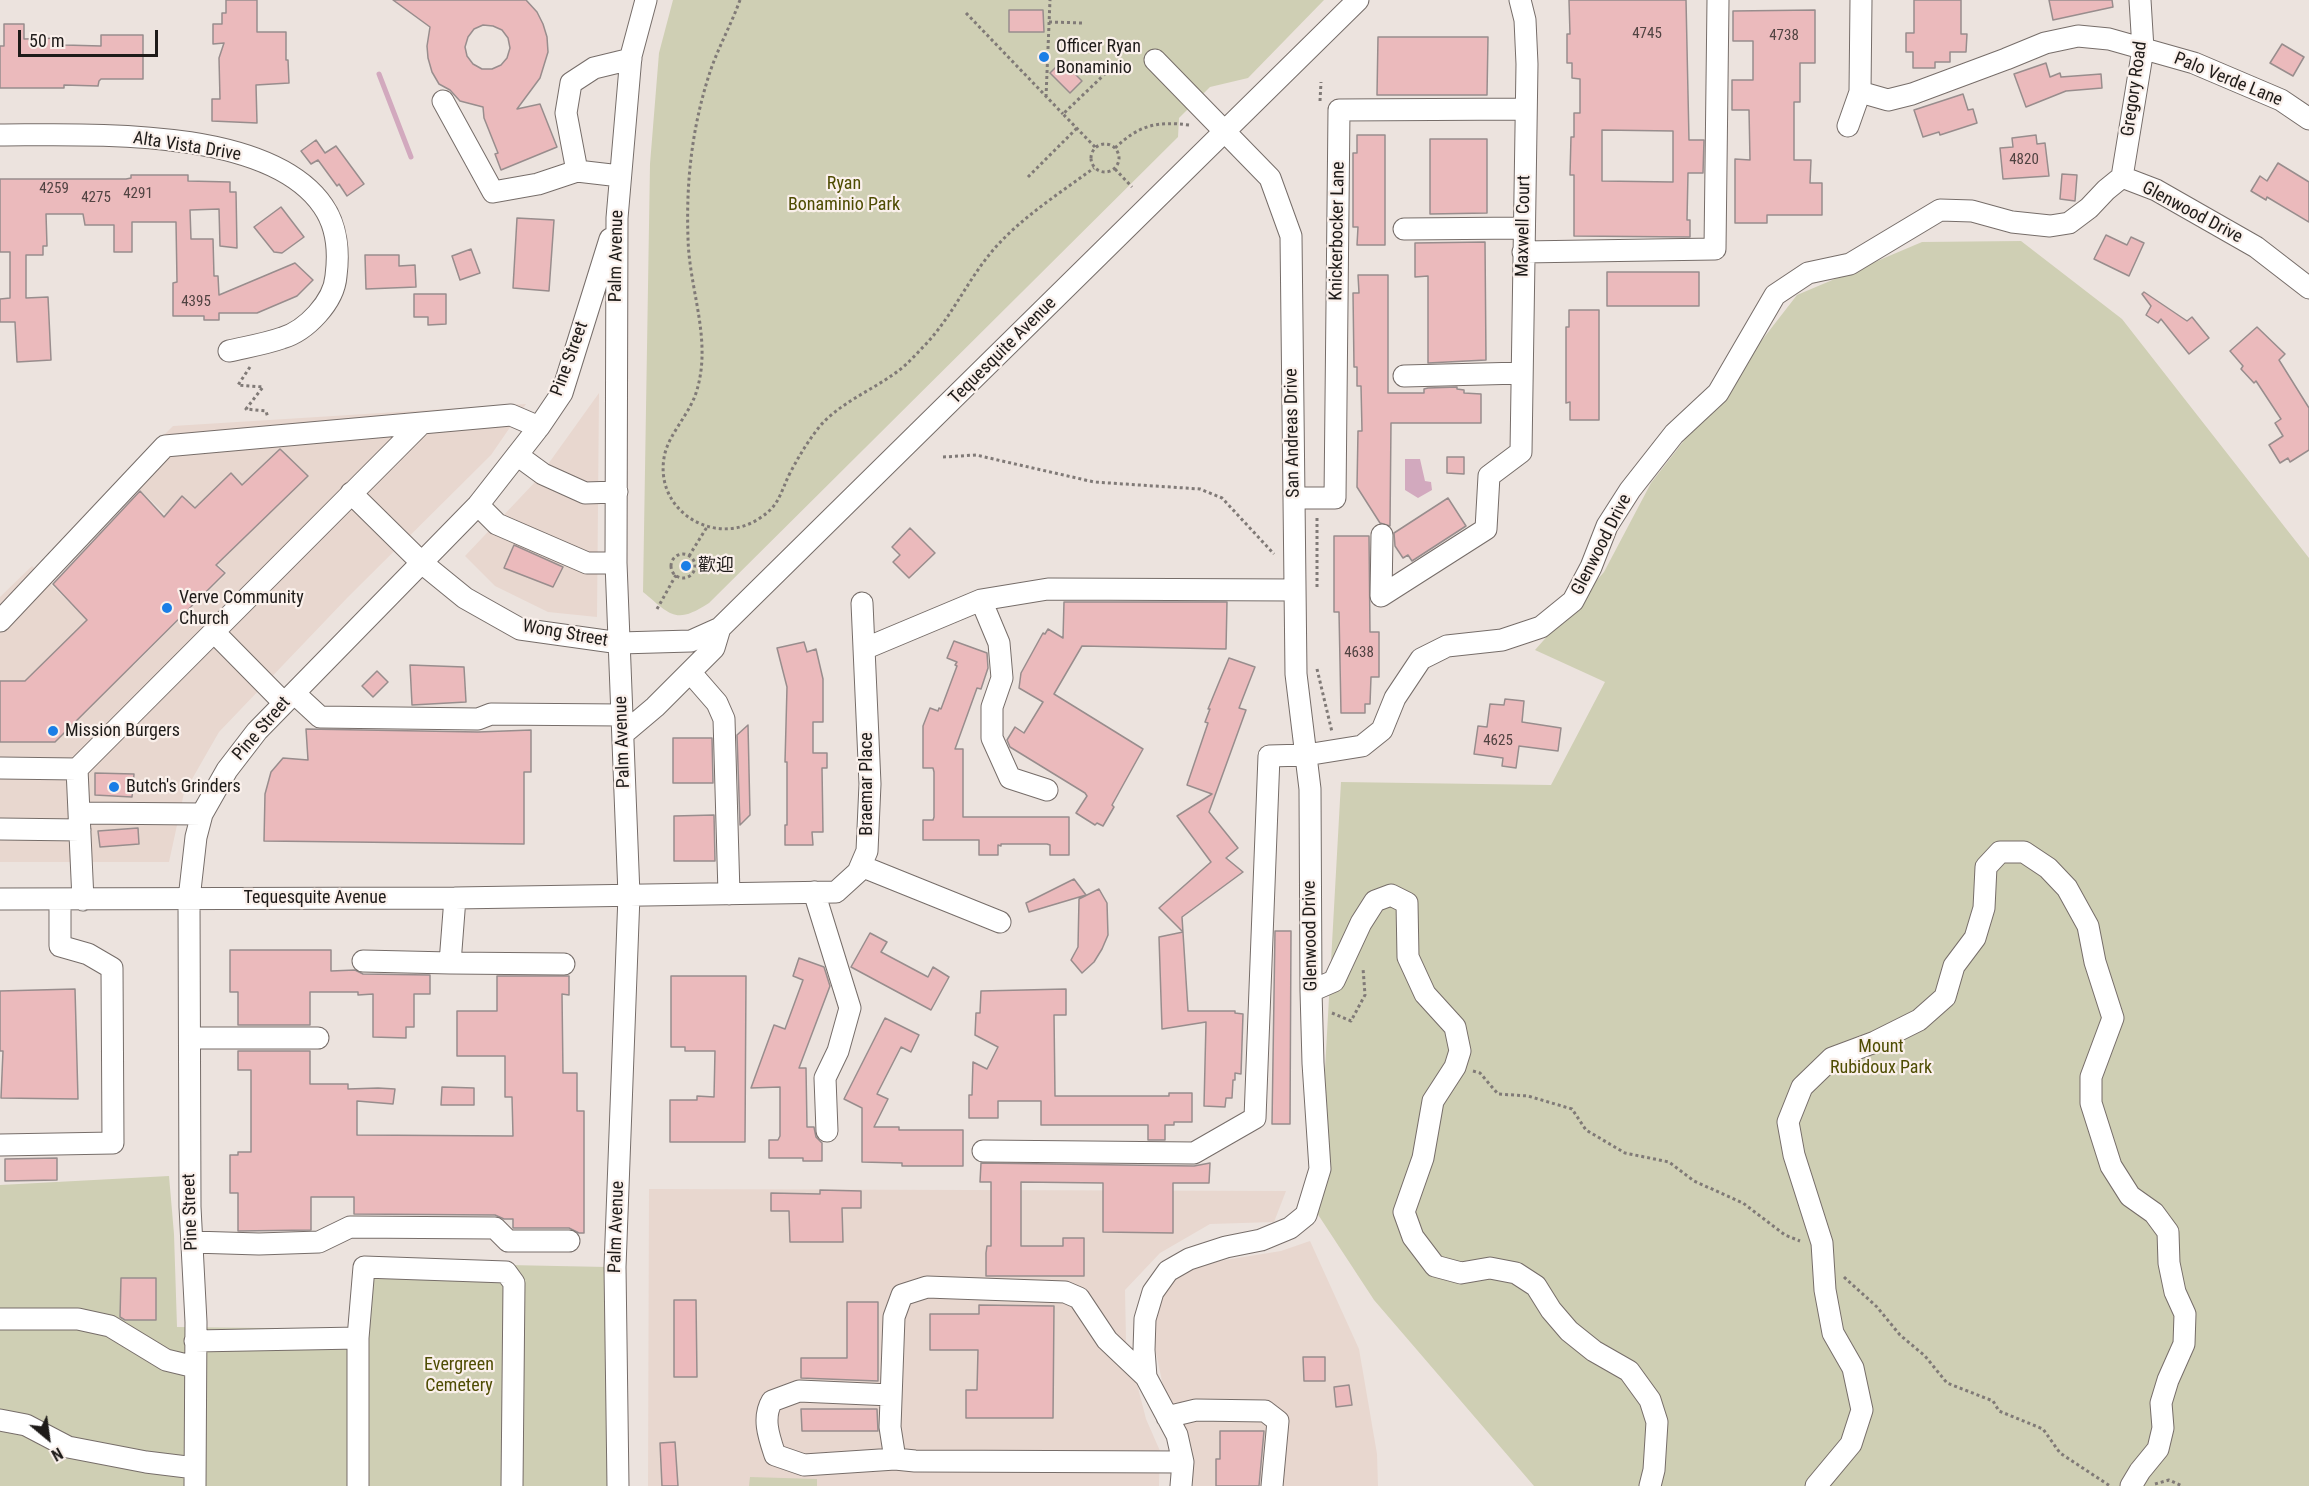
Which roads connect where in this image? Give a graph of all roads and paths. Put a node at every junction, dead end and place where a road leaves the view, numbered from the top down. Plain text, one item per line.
1 (646, 0) edge
2 (740, 0) edge
3 (1050, 0) edge
4 (1358, 0) edge
5 (1520, 0) edge
6 (1718, 0) edge
7 (1861, 0) edge
8 (2140, 0) edge
9 (966, 13) dead end
10 (1049, 22) junction
11 (1083, 23) dead end
12 (2143, 49) junction
13 (631, 59) junction
14 (1155, 60) dead end
15 (1108, 71) dead end
16 (1860, 92) junction
17 (1046, 98) junction
18 (443, 100) dead end
19 (1526, 109) junction
20 (1063, 114) junction
21 (2309, 119) edge
22 (1191, 125) dead end
23 (1848, 126) dead end
24 (1077, 128) junction
25 (1225, 133) junction
26 (0, 135) edge
27 (1095, 147) junction
28 (1115, 148) junction
29 (1094, 168) junction
30 (1115, 169) junction
31 (577, 171) junction
32 (620, 176) junction
33 (1028, 177) dead end
34 (2122, 177) junction
35 (1132, 187) dead end
36 (617, 218) junction
37 (1524, 228) junction
38 (1404, 229) dead end
39 (1524, 252) junction
40 (2309, 288) edge
41 (229, 351) dead end
42 (253, 363) dead end
43 (1522, 373) junction
44 (1404, 376) dead end
45 (269, 420) dead end
46 (422, 423) junction
47 (539, 427) junction
48 (517, 455) junction
49 (943, 457) dead end
50 (617, 492) junction
51 (351, 494) junction
52 (1294, 498) junction
53 (478, 505) junction
54 (706, 527) junction
55 (1382, 535) dead end
56 (1275, 555) dead end
57 (689, 556) junction
58 (422, 563) junction
59 (616, 563) junction
60 (676, 575) junction
61 (1295, 590) junction
62 (981, 600) junction
63 (862, 603) dead end
64 (657, 609) dead end
65 (0, 621) edge
66 (720, 628) junction
67 (214, 632) junction
68 (620, 643) junction
69 (864, 649) junction
70 (690, 672) junction
71 (289, 698) junction
72 (622, 725) junction
73 (1306, 755) junction
74 (0, 768) edge
75 (77, 769) junction
76 (1047, 790) dead end
77 (202, 813) junction
78 (80, 821) junction
79 (0, 829) edge
80 (861, 866) junction
81 (813, 892) junction
82 (729, 894) junction
83 (629, 895) junction
84 (455, 898) junction
85 (0, 899) edge
86 (189, 899) junction
87 (60, 900) junction
88 (83, 900) junction
89 (1000, 922) dead end
90 (363, 962) dead end
91 (450, 963) junction
92 (564, 964) dead end
93 (1362, 964) dead end
94 (1311, 991) junction
95 (1330, 1013) dead end
96 (190, 1038) junction
97 (318, 1038) dead end
98 (1455, 1067) junction
99 (827, 1131) dead end
100 (0, 1145) edge
101 (983, 1151) dead end
102 (569, 1241) dead end
103 (192, 1242) junction
104 (1823, 1259) junction
105 (0, 1318) edge
106 (358, 1338) junction
107 (195, 1341) junction
108 (195, 1367) junction
109 (1146, 1377) junction
110 (891, 1395) junction
111 (1167, 1417) junction
112 (0, 1420) edge
113 (895, 1459) junction
114 (1183, 1462) junction
115 (195, 1477) edge
116 (358, 1486) edge
117 (512, 1486) edge
118 (618, 1486) edge
119 (1181, 1486) edge
120 (1272, 1486) edge
121 (1650, 1486) edge
122 (1815, 1486) edge
123 (2110, 1486) edge
124 (2131, 1486) edge

1 - 13 street, Palm Avenue
2 - 54 path
3 - 10 path
4 - 25 street, Tequesquite Avenue
5 - 19 street, Maxwell Court
6 - 39 street
7 - 16 street
8 - 12 street, Gregory Road
9 - 17 path
10 - 11 path
10 - 17 path
12 - 16 street
12 - 21 street, Palo Verde Lane
12 - 34 street, Gregory Road
13 - 31 street
13 - 32 street, Palm Avenue
14 - 25 street, San Andreas Drive
15 - 20 path
16 - 23 street
17 - 20 path
18 - 31 street
19 - 37 street, Maxwell Court
19 - 52 street, Knickerbocker Lane
20 - 24 path
22 - 28 path
24 - 27 path
24 - 33 path
25 - 52 street, San Andreas Drive
25 - 66 street, Tequesquite Avenue
26 - 41 street, Alta Vista Drive
27 - 28 path
27 - 29 path
28 - 30 path
29 - 30 path
29 - 54 path
30 - 35 path
31 - 32 street
32 - 36 street, Palm Avenue
34 - 40 street, Glenwood Drive
34 - 73 street, Glenwood Drive
36 - 47 street, Pine Street
36 - 50 street, Palm Avenue
37 - 38 street
37 - 39 street, Maxwell Court
39 - 43 street, Maxwell Court
42 - 45 path
43 - 44 street
43 - 55 street, Maxwell Court
46 - 47 street
46 - 51 street
46 - 65 street
47 - 48 street, Pine Street
48 - 50 street
48 - 53 street, Pine Street
49 - 56 path
50 - 59 street, Palm Avenue
51 - 58 street, Wong Street
51 - 67 street
52 - 61 street, San Andreas Drive
53 - 58 street, Pine Street
53 - 59 street
54 - 57 path
57 - 60 path
57 - 60 path
58 - 68 street, Wong Street
58 - 71 street, Pine Street
59 - 68 street, Palm Avenue
60 - 64 path
61 - 62 street
61 - 73 street, San Andreas Drive
62 - 69 street
62 - 76 street
63 - 69 street, Braemar Place
66 - 68 street, Tequesquite Avenue
66 - 70 street
67 - 71 street
67 - 75 street
68 - 72 street, Palm Avenue
69 - 80 street, Braemar Place
70 - 72 street
70 - 82 street
71 - 72 street
71 - 77 street, Pine Street
72 - 83 street, Palm Avenue
73 - 94 street, Glenwood Drive
73 - 101 street
74 - 75 street
75 - 78 street
77 - 78 street
77 - 86 street, Pine Street
78 - 79 street
78 - 88 street
80 - 81 street
80 - 89 street
81 - 82 street
81 - 99 street
82 - 83 street
83 - 84 street, Tequesquite Avenue
83 - 118 street, Palm Avenue
84 - 86 street, Tequesquite Avenue
84 - 91 street
85 - 87 street, Tequesquite Avenue
86 - 88 street, Tequesquite Avenue
86 - 96 street, Pine Street
87 - 88 street, Tequesquite Avenue
87 - 100 street
90 - 91 street
91 - 92 street
93 - 95 path
94 - 98 street
94 - 109 street, Glenwood Drive
96 - 97 street
96 - 103 street, Pine Street
98 - 104 path
98 - 121 street
102 - 103 street
103 - 107 street, Pine Street
104 - 122 street
104 - 123 path
104 - 124 street
105 - 108 street
106 - 107 street
106 - 116 street
106 - 117 street
107 - 108 street, Pine Street
108 - 115 street, Pine Street
109 - 110 street
109 - 111 street, Glenwood Drive
110 - 113 street
110 - 113 street
111 - 114 street, Glenwood Drive
111 - 120 street
112 - 115 street
113 - 114 street
114 - 119 street, Glenwood Drive

